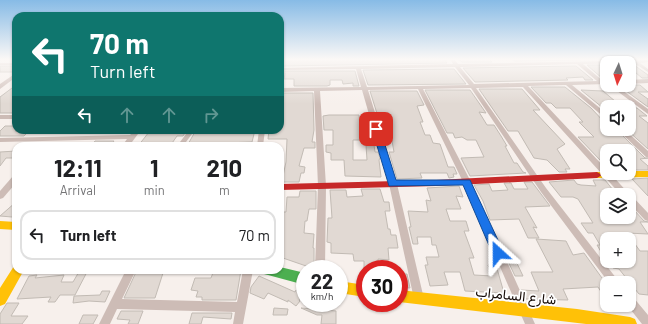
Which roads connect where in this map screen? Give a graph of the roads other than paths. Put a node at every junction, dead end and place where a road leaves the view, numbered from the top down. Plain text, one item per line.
1 (360, 74) edge
2 (464, 74) edge
3 (12, 78) edge
4 (648, 81) edge
5 (600, 82) edge
6 (636, 82) edge
7 (568, 84) junction
8 (524, 85) junction
9 (0, 86) edge
10 (473, 86) junction
11 (420, 87) junction
12 (364, 88) junction
13 (317, 89) junction
14 (284, 90) edge
15 (621, 92) edge
16 (600, 111) edge
17 (648, 112) edge
18 (0, 117) edge
19 (12, 117) edge
20 (132, 136) joint
21 (628, 136) edge
22 (52, 138) junction
23 (0, 140) edge
24 (48, 142) edge
25 (128, 142) edge
26 (648, 155) edge
27 (600, 168) edge
28 (648, 174) edge
29 (636, 175) edge
30 (600, 176) edge
31 (535, 177) junction
32 (611, 180) edge
33 (12, 182) edge
34 (467, 182) junction
35 (393, 184) junction
36 (322, 186) junction
37 (284, 187) edge
38 (619, 188) edge
39 (0, 196) edge
40 (636, 205) edge
41 (648, 218) edge
42 (0, 225) edge
43 (12, 226) edge
44 (320, 260) edge
45 (16, 274) edge
46 (129, 274) edge
47 (247, 274) edge
48 (283, 274) edge
49 (609, 276) edge
50 (296, 278) edge
51 (408, 297) edge
52 (419, 299) junction
53 (0, 300) edge
54 (114, 304) junction
55 (241, 307) junction
56 (636, 308) edge
57 (523, 310) junction
58 (648, 323) edge
59 (104, 324) edge
60 (238, 324) edge
61 (530, 324) edge
62 (630, 324) edge

1 - 12 street
2 - 10 street
3 - 9 street
4 - 6 street
5 - 7 street
7 - 8 street
7 - 16 street
8 - 10 street
8 - 27 street
10 - 11 street
10 - 31 street
11 - 12 street
11 - 34 street
12 - 13 street
12 - 35 street
13 - 14 street
13 - 36 street
15 - 17 street
18 - 19 street
20 - 22 street
20 - 25 street
21 - 26 street
22 - 23 street
22 - 24 street
28 - 29 street
30 - 31 street
31 - 34 street
31 - 49 street
32 - 38 street
33 - 39 street
34 - 35 street
34 - 57 street
35 - 36 street
35 - 52 street
36 - 37 street
36 - 44 street
40 - 41 street
42 - 43 street
45 - 53 street
46 - 54 street
47 - 55 street
48 - 50 street
51 - 52 street, شارع السامراب
52 - 57 street, شارع السامراب
54 - 55 street
54 - 59 street
55 - 60 street
56 - 58 street
57 - 61 street
57 - 62 street, شارع السامراب

